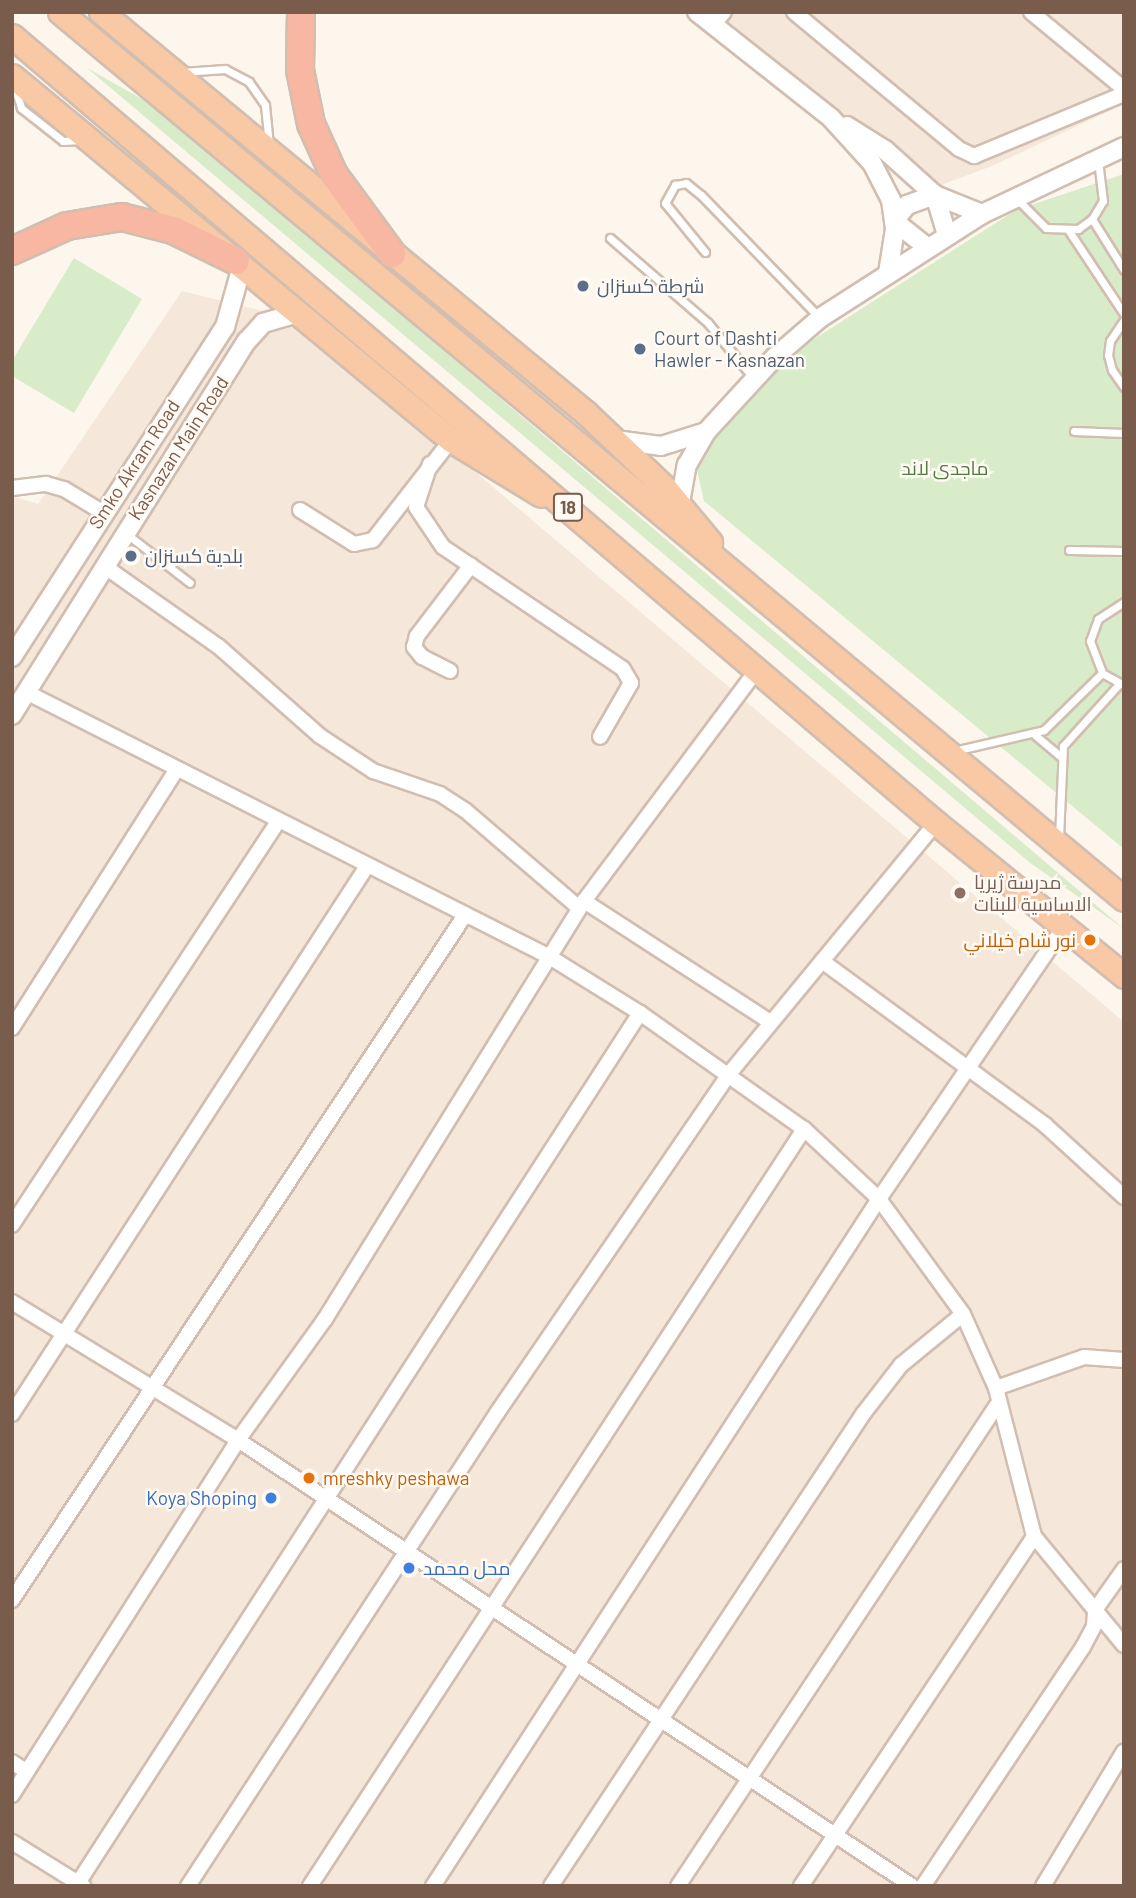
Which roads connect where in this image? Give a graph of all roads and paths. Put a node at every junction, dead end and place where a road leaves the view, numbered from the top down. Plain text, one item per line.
1 (60, 12) edge
2 (101, 12) edge
3 (301, 12) edge
4 (697, 12) edge
5 (794, 12) edge
6 (1031, 12) edge
7 (719, 18) edge
8 (12, 36) edge
9 (173, 73) junction
10 (12, 78) edge
11 (1124, 92) edge
12 (831, 118) junction
13 (1124, 147) edge
14 (269, 152) junction
15 (1097, 159) junction
16 (935, 195) junction
17 (1016, 198) junction
18 (982, 214) junction
19 (1093, 219) junction
20 (894, 221) junction
21 (1069, 231) junction
22 (947, 235) junction
23 (610, 237) dead end
24 (928, 248) junction
25 (12, 251) edge
26 (705, 253) dead end
27 (392, 254) junction
28 (239, 264) junction
29 (1124, 270) edge
30 (888, 273) junction
31 (297, 313) junction
32 (1124, 314) edge
33 (820, 318) junction
34 (1124, 320) edge
35 (755, 379) junction
36 (1124, 387) edge
37 (1074, 431) dead end
38 (706, 432) junction
39 (1124, 433) edge
40 (451, 440) junction
41 (615, 440) junction
42 (430, 464) junction
43 (12, 488) edge
44 (680, 503) junction
45 (300, 510) dead end
46 (102, 512) junction
47 (575, 513) junction
48 (124, 532) junction
49 (1069, 550) dead end
50 (1124, 551) edge
51 (471, 565) junction
52 (104, 566) junction
53 (737, 576) junction
54 (190, 583) dead end
55 (1124, 602) edge
56 (12, 657) edge
57 (758, 668) junction
58 (450, 671) dead end
59 (1102, 673) junction
60 (1121, 685) edge
61 (26, 692) junction
62 (12, 715) edge
63 (1035, 735) junction
64 (600, 737) dead end
65 (948, 752) junction
66 (1060, 756) junction
67 (177, 769) junction
68 (278, 821) junction
69 (936, 823) junction
70 (1058, 845) junction
71 (368, 866) junction
72 (1124, 899) edge
73 (582, 905) junction
74 (465, 915) junction
75 (1064, 927) junction
76 (548, 956) junction
77 (822, 961) junction
78 (1124, 976) edge
79 (640, 1013) junction
80 (769, 1021) junction
81 (12, 1028) edge
82 (967, 1066) junction
83 (729, 1074) junction
84 (804, 1129) junction
85 (1124, 1197) edge
86 (880, 1199) junction
87 (12, 1225) edge
88 (12, 1302) edge
89 (963, 1314) junction
90 (65, 1335) junction
91 (1124, 1360) edge
92 (153, 1388) junction
93 (997, 1395) junction
94 (12, 1414) edge
95 (238, 1440) junction
96 (326, 1498) junction
97 (1034, 1536) junction
98 (406, 1552) junction
99 (1124, 1569) edge
100 (12, 1600) edge
101 (491, 1607) junction
102 (1096, 1610) junction
103 (1124, 1645) edge
104 (579, 1666) junction
105 (661, 1720) junction
106 (1124, 1751) edge
107 (12, 1762) edge
108 (26, 1771) junction
109 (748, 1777) junction
110 (12, 1795) edge
111 (835, 1835) junction
112 (12, 1842) edge
113 (81, 1884) edge
114 (188, 1886) edge
115 (310, 1886) edge
116 (433, 1886) edge
117 (551, 1886) edge
118 (678, 1886) edge
119 (801, 1886) edge
120 (912, 1886) edge
121 (923, 1886) edge
122 (1043, 1886) edge

1 - 53 highway
2 - 9 highway
3 - 27 highway
4 - 7 street
5 - 11 street
6 - 11 street
7 - 12 street
8 - 47 highway, 18
9 - 14 highway
9 - 14 lane
10 - 28 highway
12 - 16 street
12 - 20 street
13 - 15 street
14 - 27 highway
15 - 17 street
15 - 19 lane
16 - 18 street
16 - 20 street
16 - 22 street
17 - 18 street
17 - 21 lane
18 - 22 street
19 - 21 lane
19 - 29 lane
20 - 24 street
20 - 30 street
21 - 32 lane
22 - 24 street
23 - 35 lane
24 - 30 street
25 - 28 highway
26 - 33 lane
27 - 41 highway
28 - 31 highway
28 - 46 street, Smko Akram Road
30 - 33 street
31 - 40 highway
31 - 48 street, Kasnazan Main Road
33 - 35 street
34 - 36 lane
35 - 38 street
37 - 39 lane
38 - 41 street
38 - 44 street
40 - 42 street
40 - 47 highway
41 - 44 highway
42 - 45 street
42 - 51 street
43 - 46 street
44 - 53 highway
46 - 56 street, Smko Akram Road
47 - 57 highway, 18
48 - 52 street, Kasnazan Main Road
48 - 54 lane
49 - 50 lane
51 - 58 street
51 - 64 street
52 - 61 street, Kasnazan Main Road
52 - 73 street
53 - 65 highway
55 - 59 lane
57 - 69 highway, 18
57 - 73 street
59 - 60 lane
59 - 63 lane
60 - 66 lane
61 - 62 street, Kasnazan Main Road
61 - 67 street
63 - 65 lane
63 - 66 lane
65 - 70 highway
66 - 70 lane
67 - 68 street
67 - 81 street
68 - 71 street
68 - 87 street
69 - 75 highway, 18
69 - 77 street
70 - 72 highway
71 - 74 street
71 - 90 street
73 - 76 street
73 - 80 street
74 - 76 street
74 - 92 street
75 - 78 highway, 18
75 - 82 street
76 - 79 street
76 - 95 street
77 - 80 street
77 - 82 street
79 - 83 street
79 - 96 street
80 - 83 street
82 - 85 street
82 - 86 street
83 - 84 street
83 - 98 street
84 - 86 street
84 - 101 street
86 - 89 street
86 - 104 street
88 - 90 street
89 - 93 street
89 - 105 street
90 - 92 street
90 - 94 street
91 - 93 street
92 - 95 street
92 - 100 street
93 - 97 street
93 - 109 street
95 - 96 street
95 - 108 street
96 - 98 street
96 - 113 street
97 - 102 street
97 - 111 street
98 - 101 street
98 - 114 street
99 - 102 street
101 - 104 street
101 - 115 street
102 - 103 street
102 - 121 street
104 - 105 street
104 - 116 street
105 - 109 street
105 - 117 street
106 - 122 street
107 - 108 street
108 - 110 street
109 - 111 street
109 - 118 street
111 - 119 street
111 - 120 street
112 - 113 street

